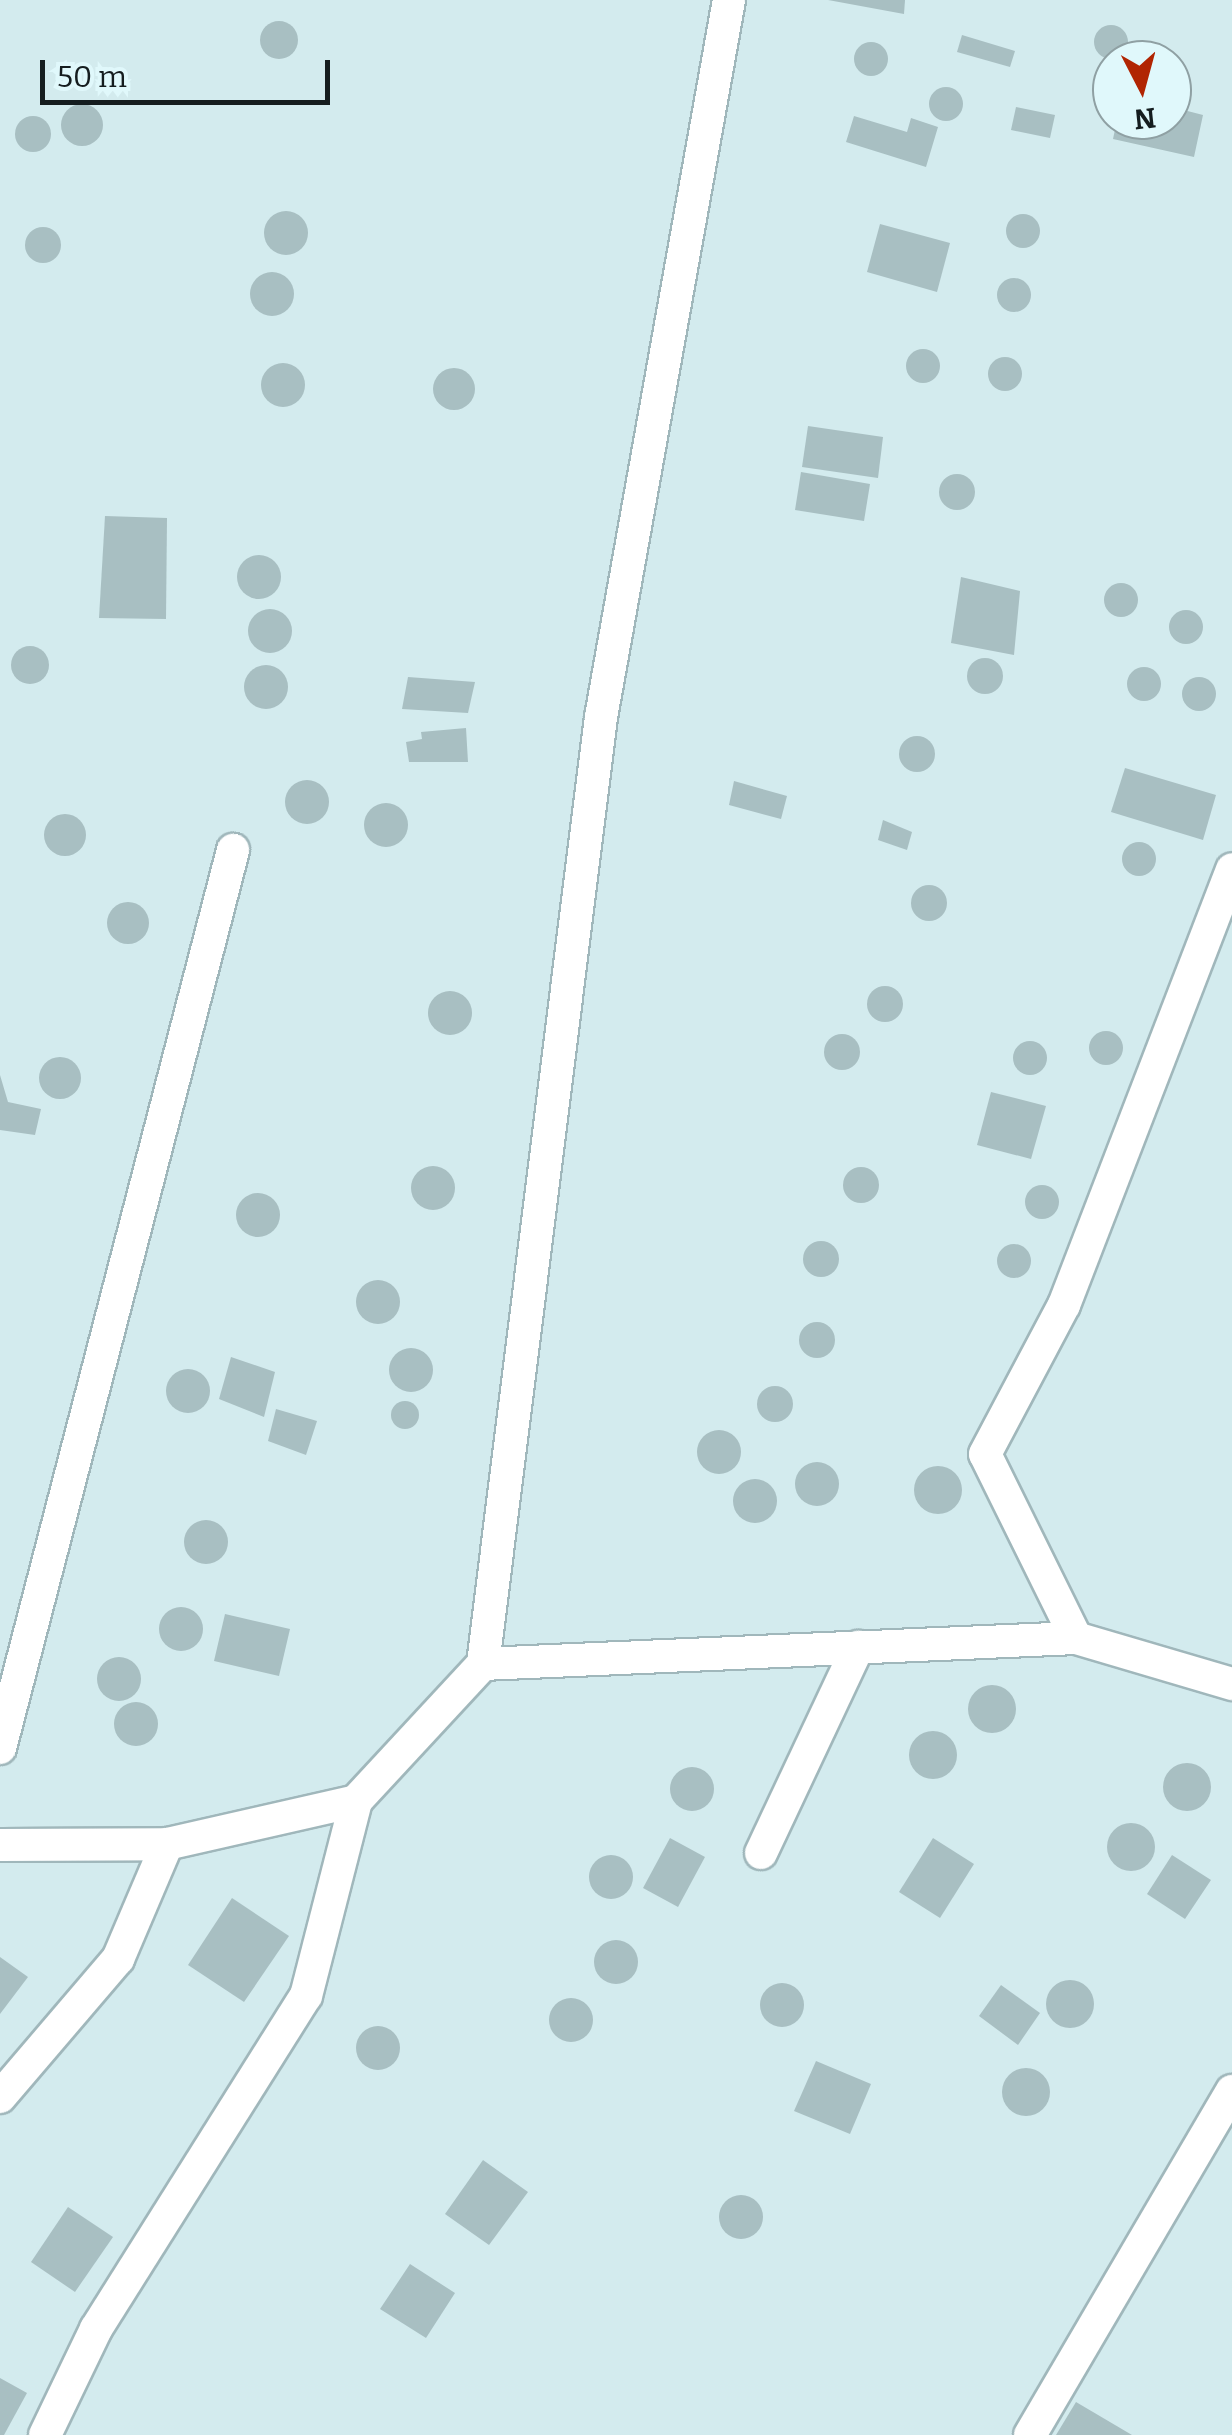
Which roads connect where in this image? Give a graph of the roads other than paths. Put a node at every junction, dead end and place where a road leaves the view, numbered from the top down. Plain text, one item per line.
1 (729, 0) edge
2 (233, 850) dead end
3 (1232, 870) edge
4 (1076, 1638) junction
5 (858, 1647) junction
6 (483, 1664) junction
7 (1232, 1684) edge
8 (0, 1748) edge
9 (356, 1801) junction
10 (166, 1844) junction
11 (0, 1845) edge
12 (760, 1853) dead end
13 (1232, 2091) edge
14 (0, 2098) edge
15 (44, 2435) edge
16 (1030, 2435) edge

1 - 6 street
2 - 8 street
3 - 4 street
4 - 5 street
4 - 7 street
5 - 6 street
5 - 12 street
6 - 9 street
9 - 10 street
9 - 15 street
10 - 11 street
10 - 14 street
13 - 16 street

